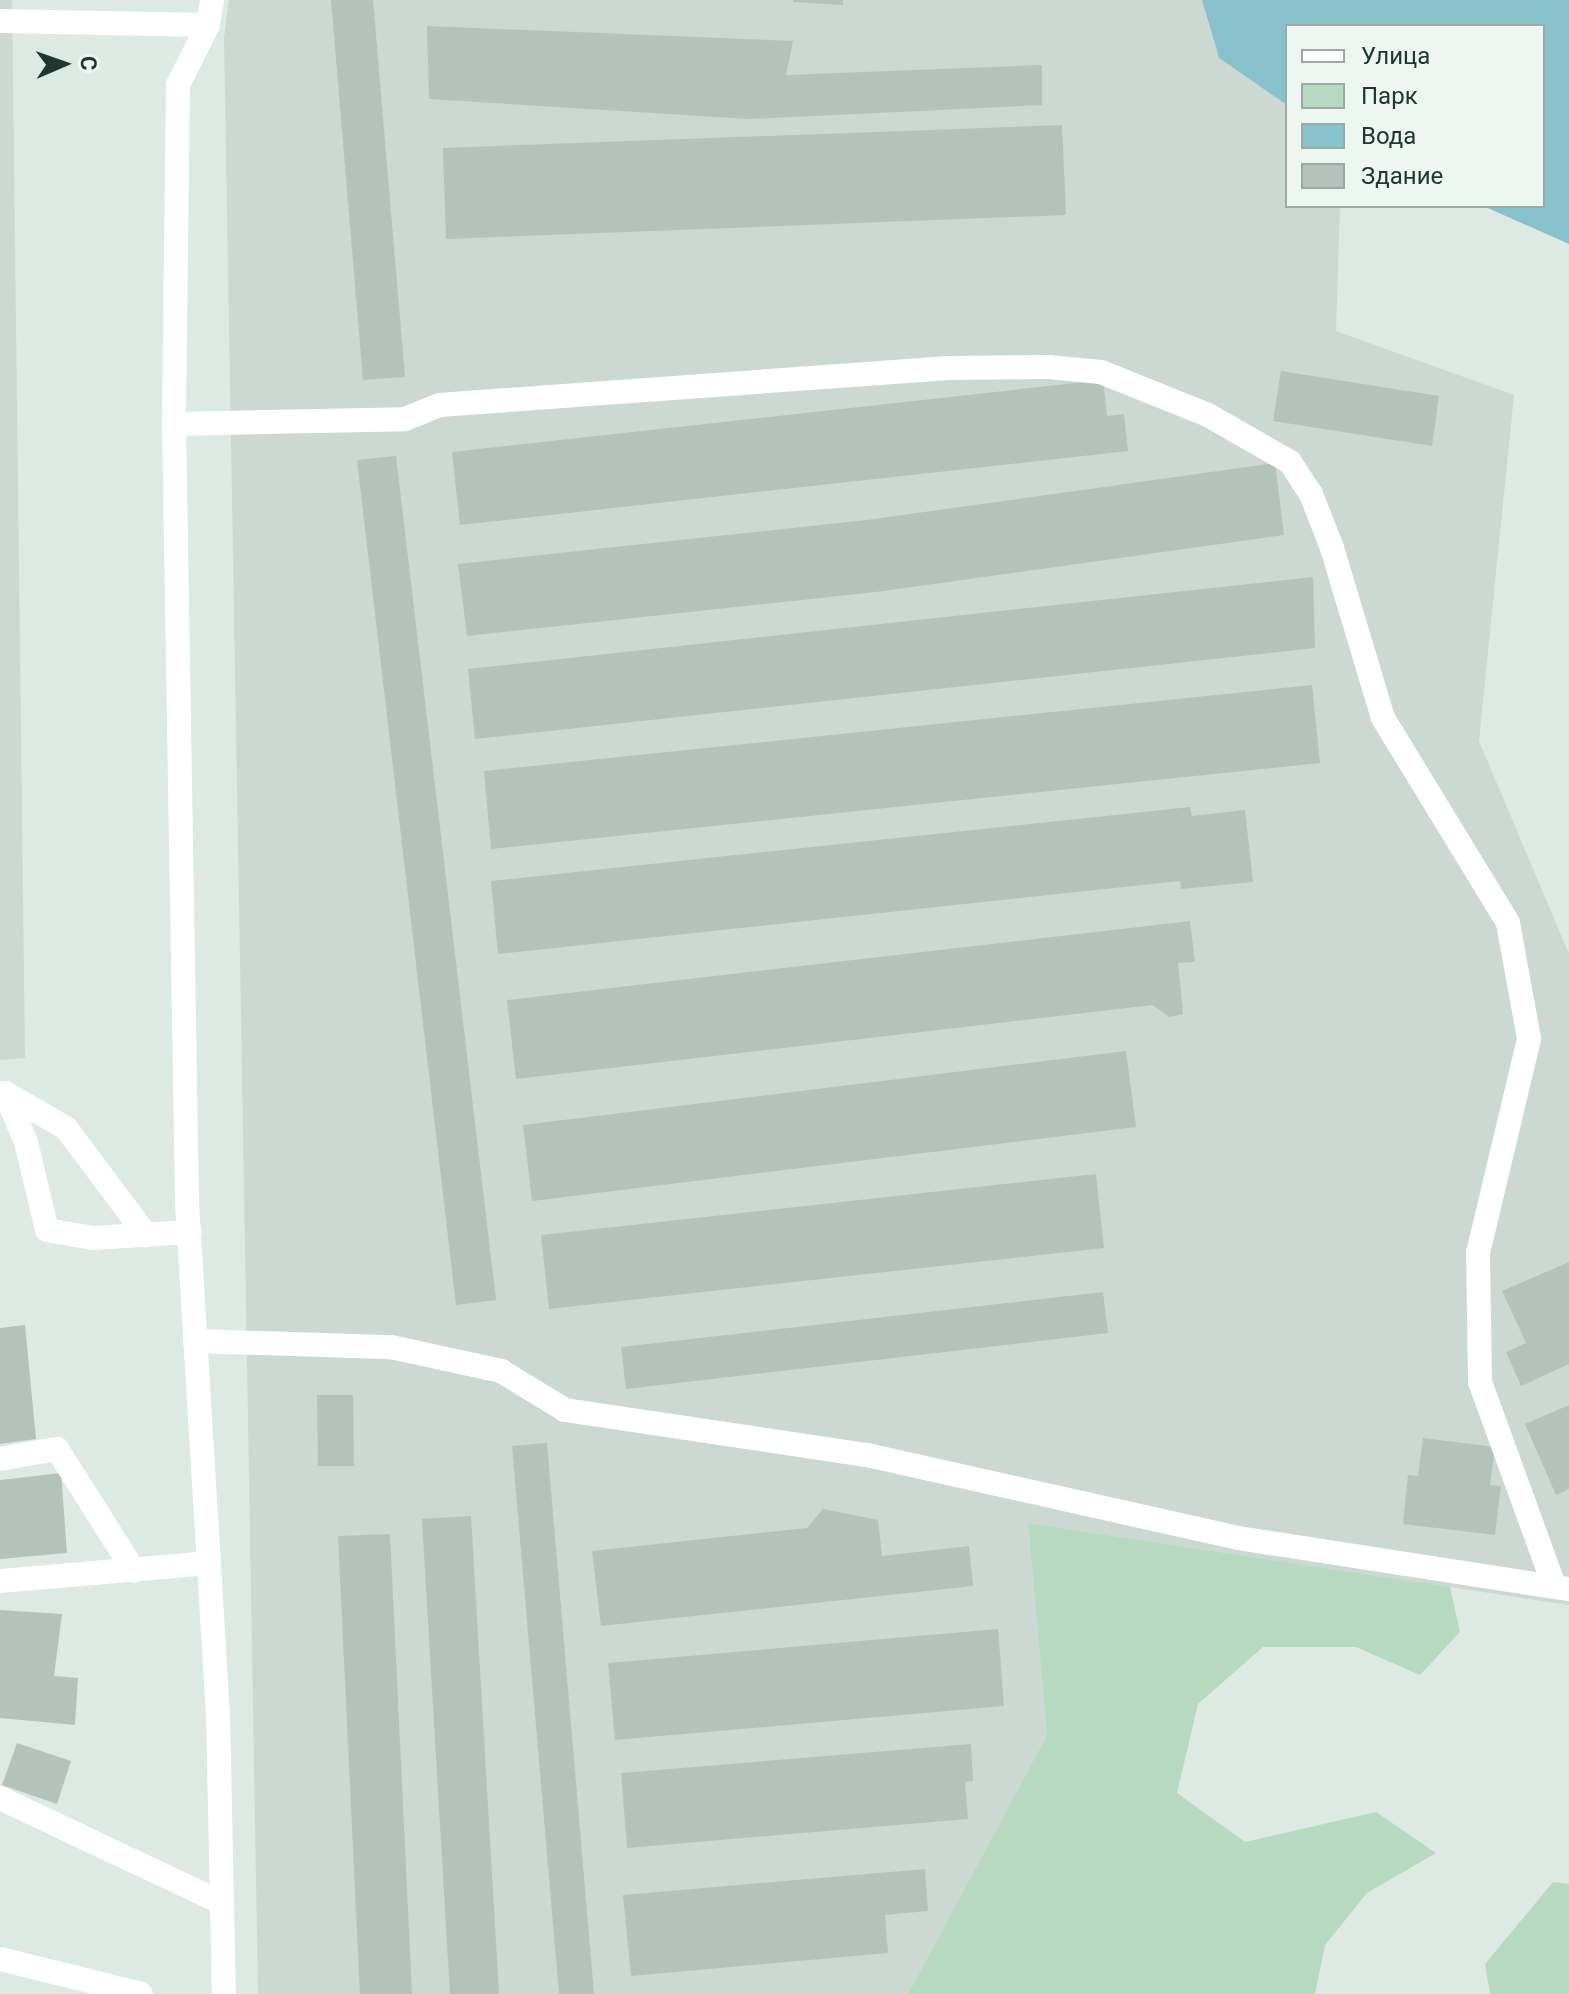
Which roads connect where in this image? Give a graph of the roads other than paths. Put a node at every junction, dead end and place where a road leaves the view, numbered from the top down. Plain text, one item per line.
1 (212, 0) edge
2 (0, 21) edge
3 (208, 25) junction
4 (174, 424) junction
5 (2, 1093) edge
6 (190, 1232) junction
7 (146, 1235) junction
8 (195, 1341) junction
9 (0, 1459) edge
10 (209, 1563) junction
11 (134, 1571) junction
12 (0, 1581) edge
13 (1561, 1586) edge
14 (0, 1798) edge
15 (218, 1901) junction
16 (0, 1959) edge
17 (141, 1994) edge
18 (224, 1994) edge

1 - 3 street
2 - 3 street
3 - 4 street
4 - 6 street
4 - 13 street
5 - 7 street
5 - 7 street
6 - 7 street
6 - 8 street
8 - 10 street
8 - 13 street
9 - 11 street
10 - 11 street
10 - 15 street
11 - 12 street
14 - 15 street
15 - 18 street
16 - 17 street

